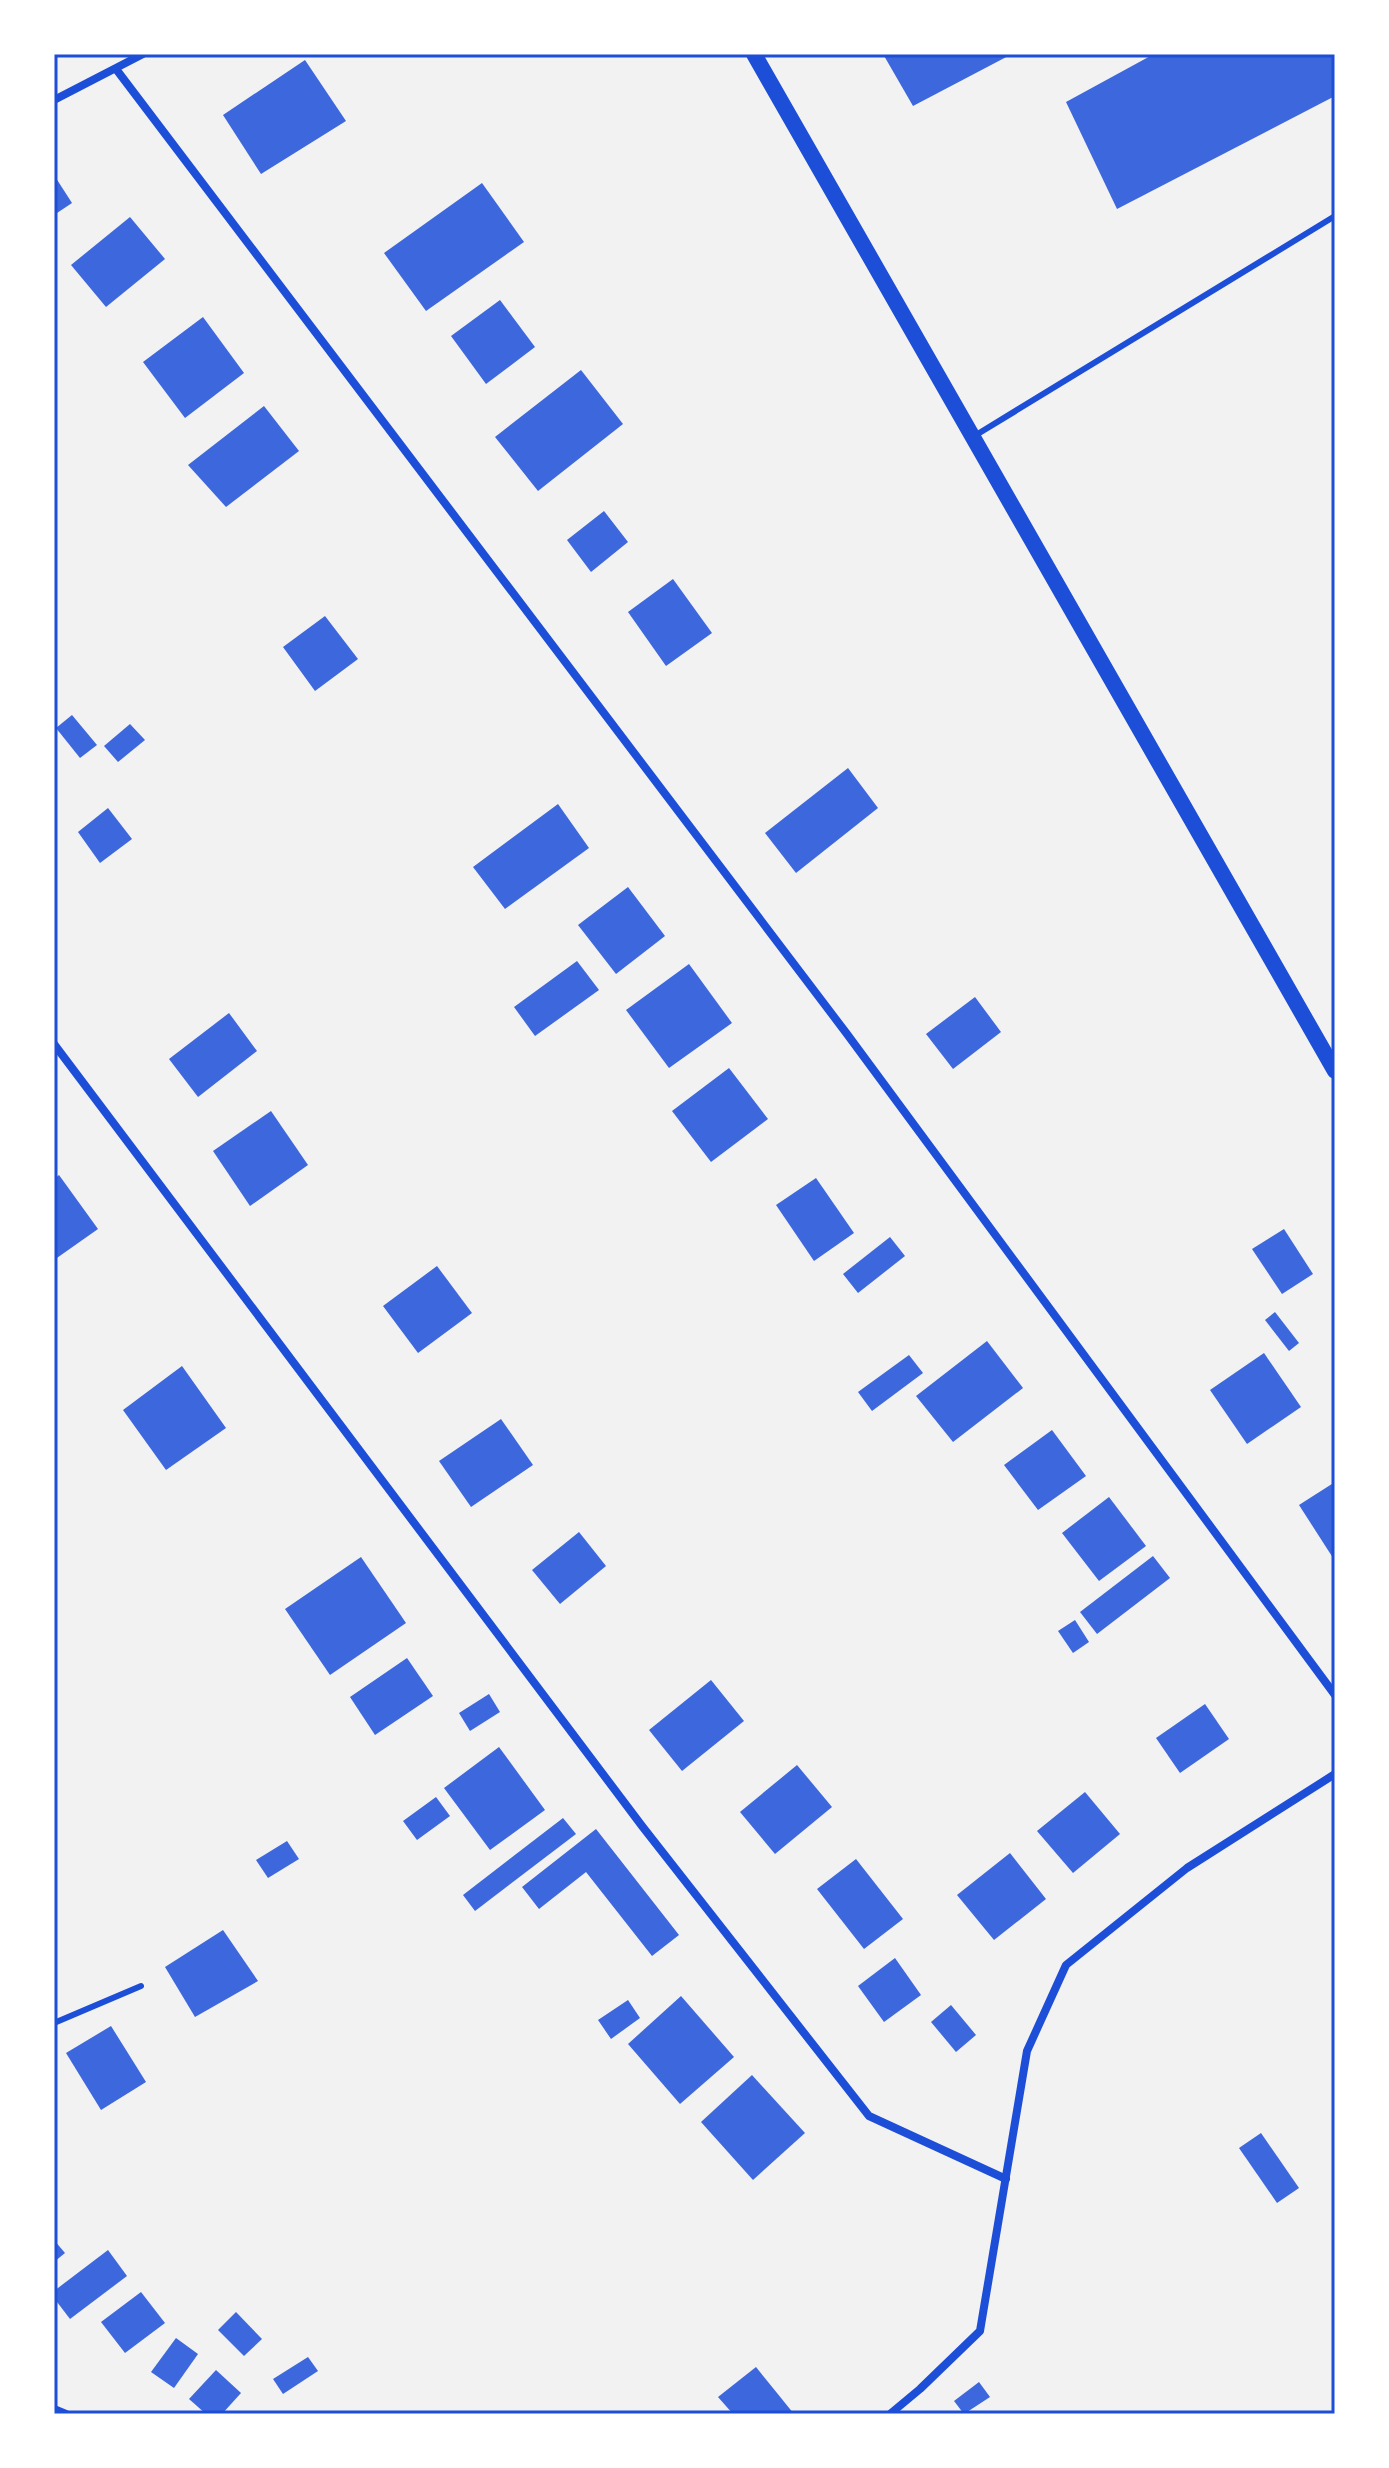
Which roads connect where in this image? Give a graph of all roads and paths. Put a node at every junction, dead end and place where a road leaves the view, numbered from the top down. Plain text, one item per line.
1 (143, 54) edge
2 (754, 54) edge
3 (116, 69) junction
4 (54, 100) edge
5 (1335, 216) edge
6 (973, 437) junction
7 (54, 1044) edge
8 (1335, 1071) edge
9 (1335, 1695) edge
10 (1335, 1774) edge
11 (141, 1986) dead end
12 (54, 2023) edge
13 (1006, 2179) junction
14 (54, 2409) edge
15 (66, 2414) edge
16 (890, 2414) edge

1 - 3 street
2 - 6 main road
3 - 4 street
3 - 9 street
5 - 6 lane
6 - 8 main road
7 - 13 street
10 - 13 street
11 - 12 lane
13 - 16 street
14 - 15 street

